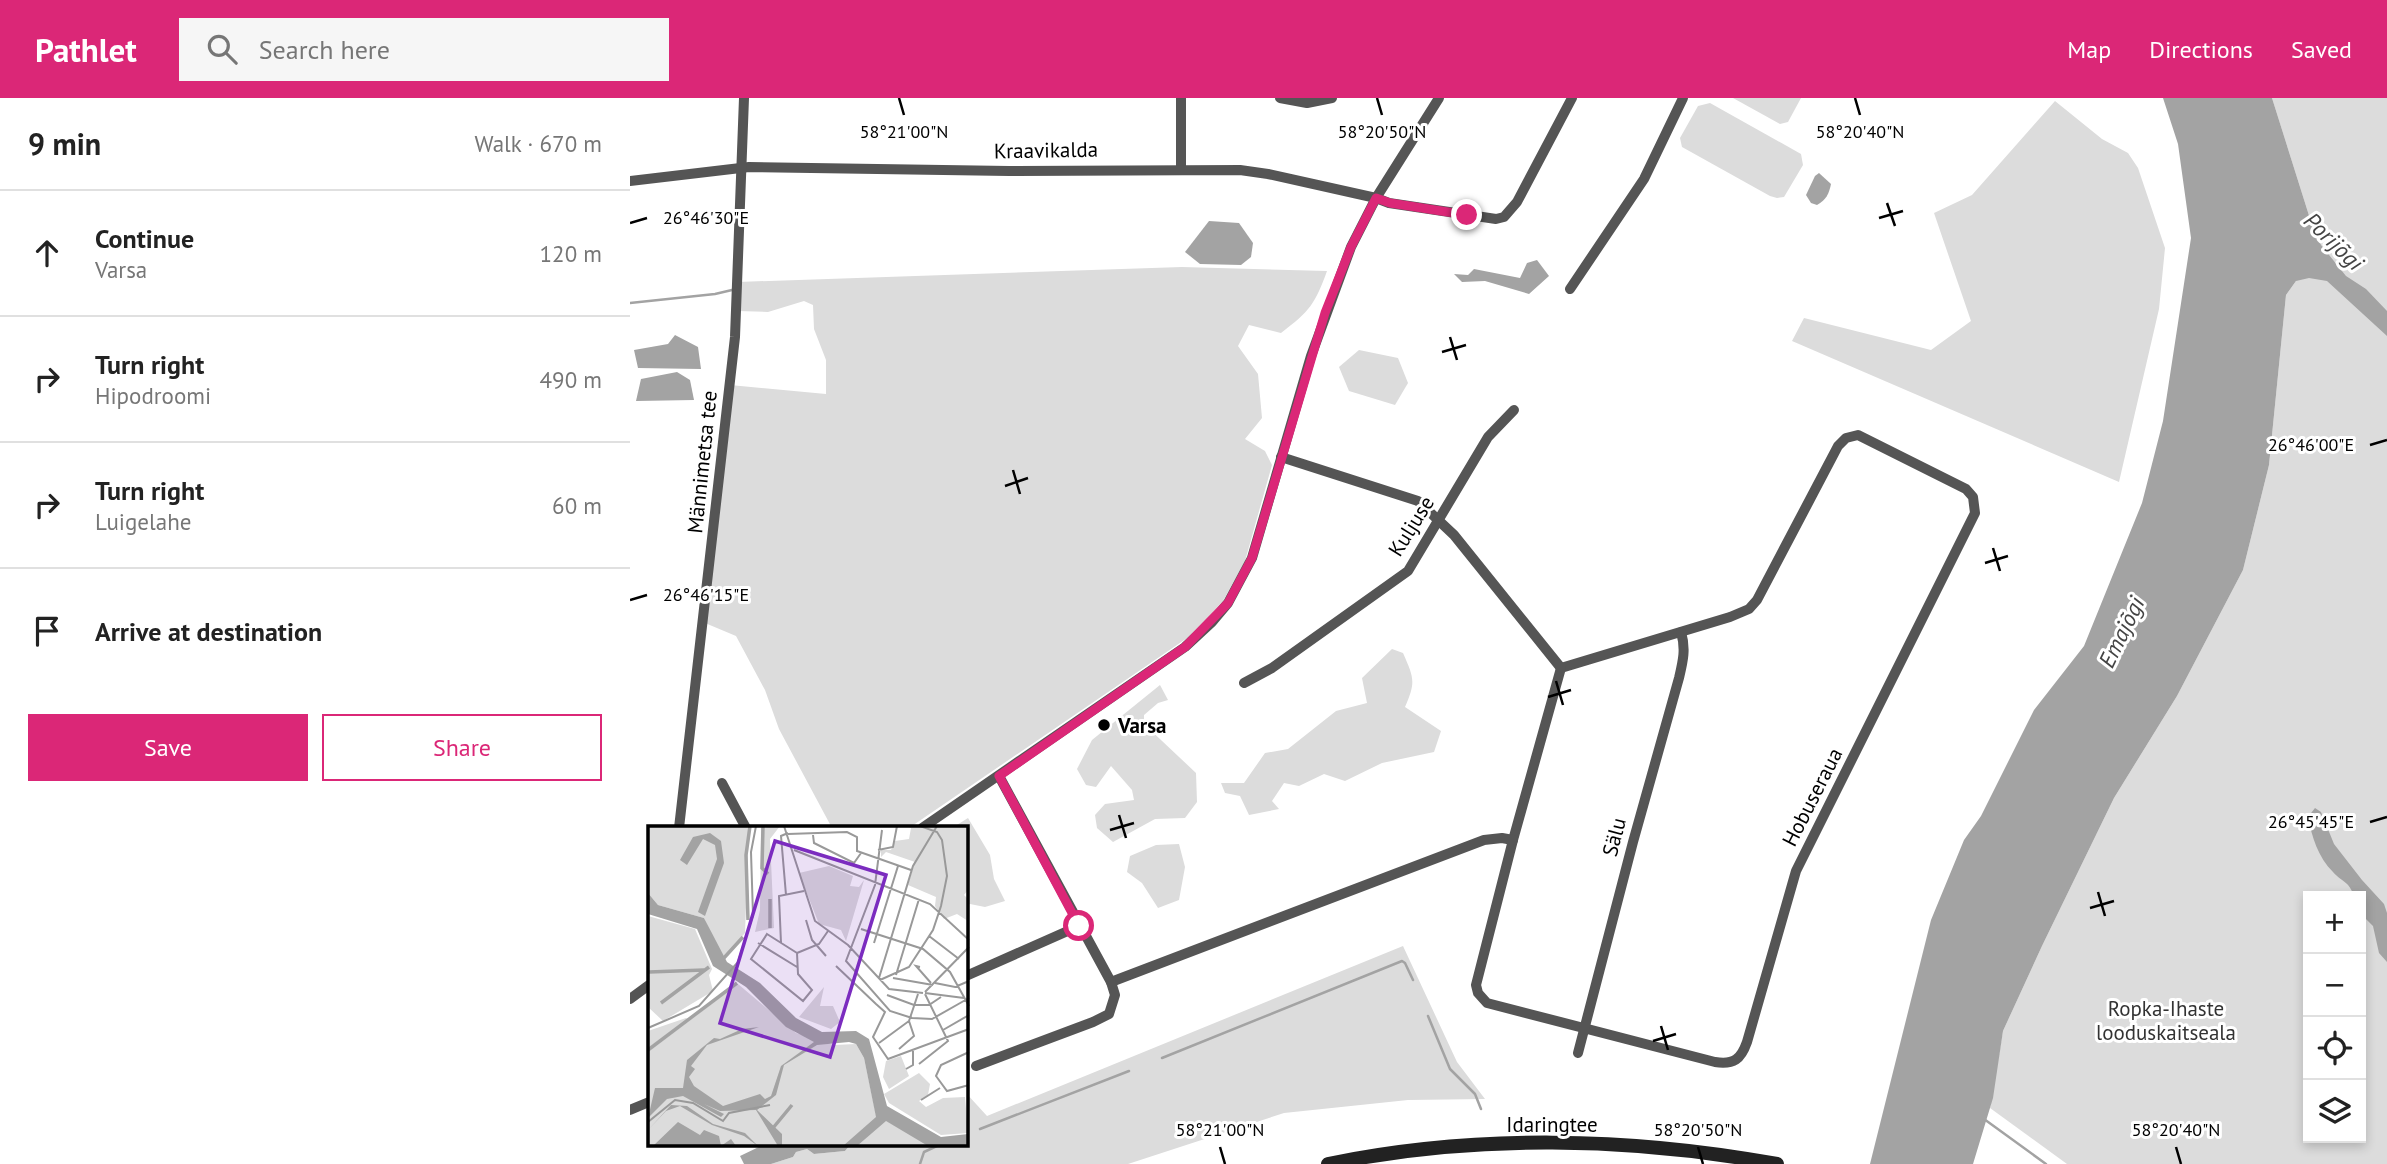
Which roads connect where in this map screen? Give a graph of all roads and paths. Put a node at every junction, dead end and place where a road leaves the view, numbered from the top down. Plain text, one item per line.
1 (744, 98) edge
2 (1181, 98) edge
3 (1280, 98) edge
4 (1332, 98) edge
5 (1439, 98) edge
6 (1572, 98) edge
7 (1683, 98) edge
8 (742, 168) junction
9 (1181, 170) junction
10 (630, 181) edge
11 (1376, 198) junction
12 (1570, 289) dead end
13 (1514, 410) dead end
14 (1281, 457) junction
15 (1438, 520) junction
16 (1681, 632) junction
17 (1561, 668) junction
18 (1244, 683) dead end
19 (999, 776) junction
20 (722, 783) dead end
21 (679, 826) edge
22 (745, 826) edge
23 (925, 826) edge
24 (1513, 840) junction
25 (1079, 926) junction
26 (968, 975) edge
27 (1111, 982) junction
28 (648, 986) edge
29 (630, 999) edge
30 (1585, 1029) junction
31 (1578, 1053) dead end
32 (976, 1066) dead end
33 (648, 1102) edge
34 (630, 1110) edge
35 (1328, 1164) edge
36 (1777, 1164) edge

1 - 8 street, Männimetsa tee
2 - 9 street
3 - 4 street
5 - 11 street
6 - 11 street, Kraavikalda
7 - 12 street
8 - 9 street, Kraavikalda
8 - 10 street, Kraavikalda
8 - 21 street, Männimetsa tee
9 - 11 street, Kraavikalda
11 - 14 street
13 - 15 street, Kuljuse
14 - 15 street
14 - 19 street
15 - 17 street
15 - 18 street, Kuljuse
16 - 17 street, Hobuseraua
16 - 30 street, Sälu
16 - 30 street, Hobuseraua
17 - 24 street, Hobuseraua
19 - 23 street
19 - 25 street
20 - 22 street
24 - 27 street
24 - 30 street, Hobuseraua
25 - 26 street
25 - 27 street
27 - 32 street
28 - 29 street
30 - 31 street, Sälu
33 - 34 street
35 - 36 main road, Idaringtee

